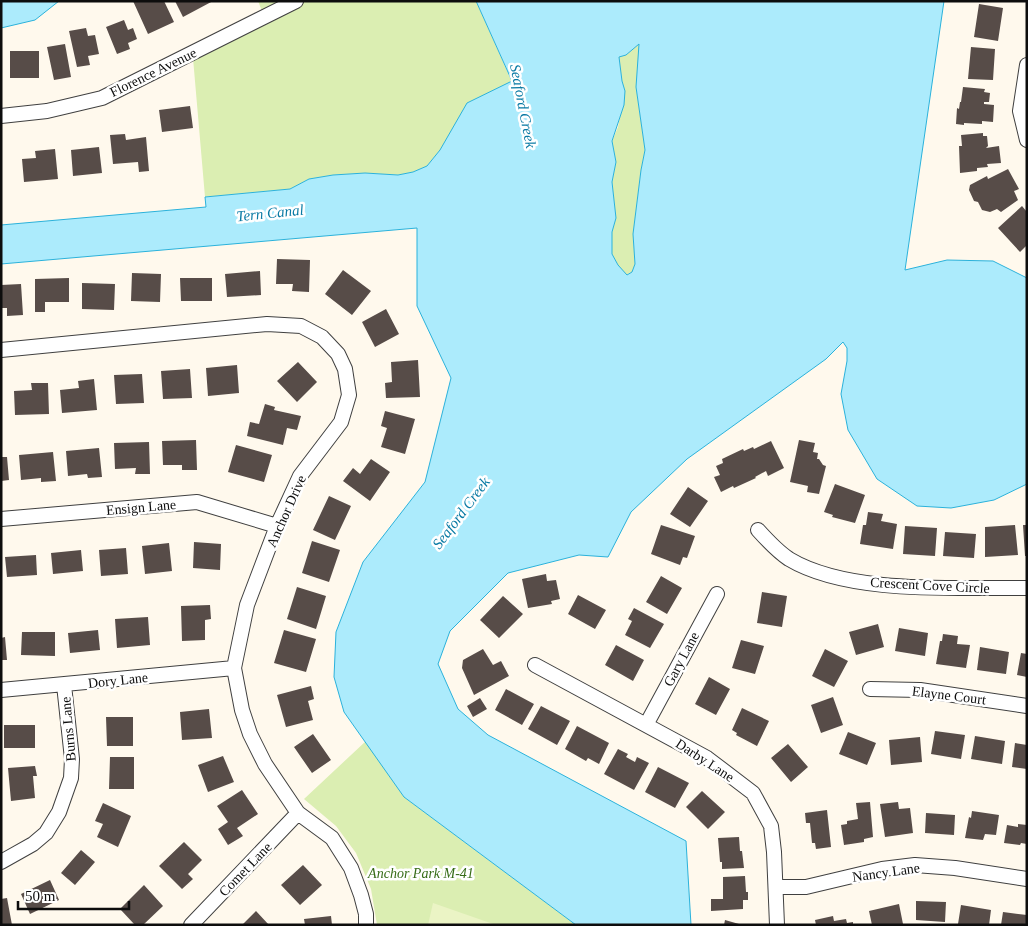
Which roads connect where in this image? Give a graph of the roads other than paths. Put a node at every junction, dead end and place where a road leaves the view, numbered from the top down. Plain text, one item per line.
1 (296, 1) edge
2 (1027, 65) edge
3 (1, 116) edge
4 (1027, 140) edge
5 (1, 350) edge
6 (1, 519) edge
7 (277, 526) junction
8 (758, 530) dead end
9 (1027, 588) edge
10 (717, 594) dead end
11 (535, 665) dead end
12 (234, 668) junction
13 (64, 685) junction
14 (870, 689) dead end
15 (1, 690) edge
16 (1027, 706) edge
17 (646, 724) junction
18 (298, 813) junction
19 (1, 862) edge
20 (1027, 879) edge
21 (776, 887) junction
22 (191, 925) edge
23 (366, 925) edge
24 (777, 925) edge

1 - 3 street, Florence Avenue
2 - 4 street
5 - 7 street, Anchor Drive
6 - 7 street, Ensign Lane
7 - 12 street, Anchor Drive
8 - 9 street, Crescent Cove Circle
10 - 17 street, Gary Lane
11 - 17 street, Darby Lane
12 - 13 street, Dory Lane
12 - 18 street, Anchor Drive
13 - 15 street, Dory Lane
13 - 19 street, Burns Lane
14 - 16 street, Elayne Court
17 - 21 street, Darby Lane
18 - 22 street, Comet Lane
18 - 23 street, Anchor Drive
20 - 21 street, Nancy Lane
21 - 24 street, Darby Lane

